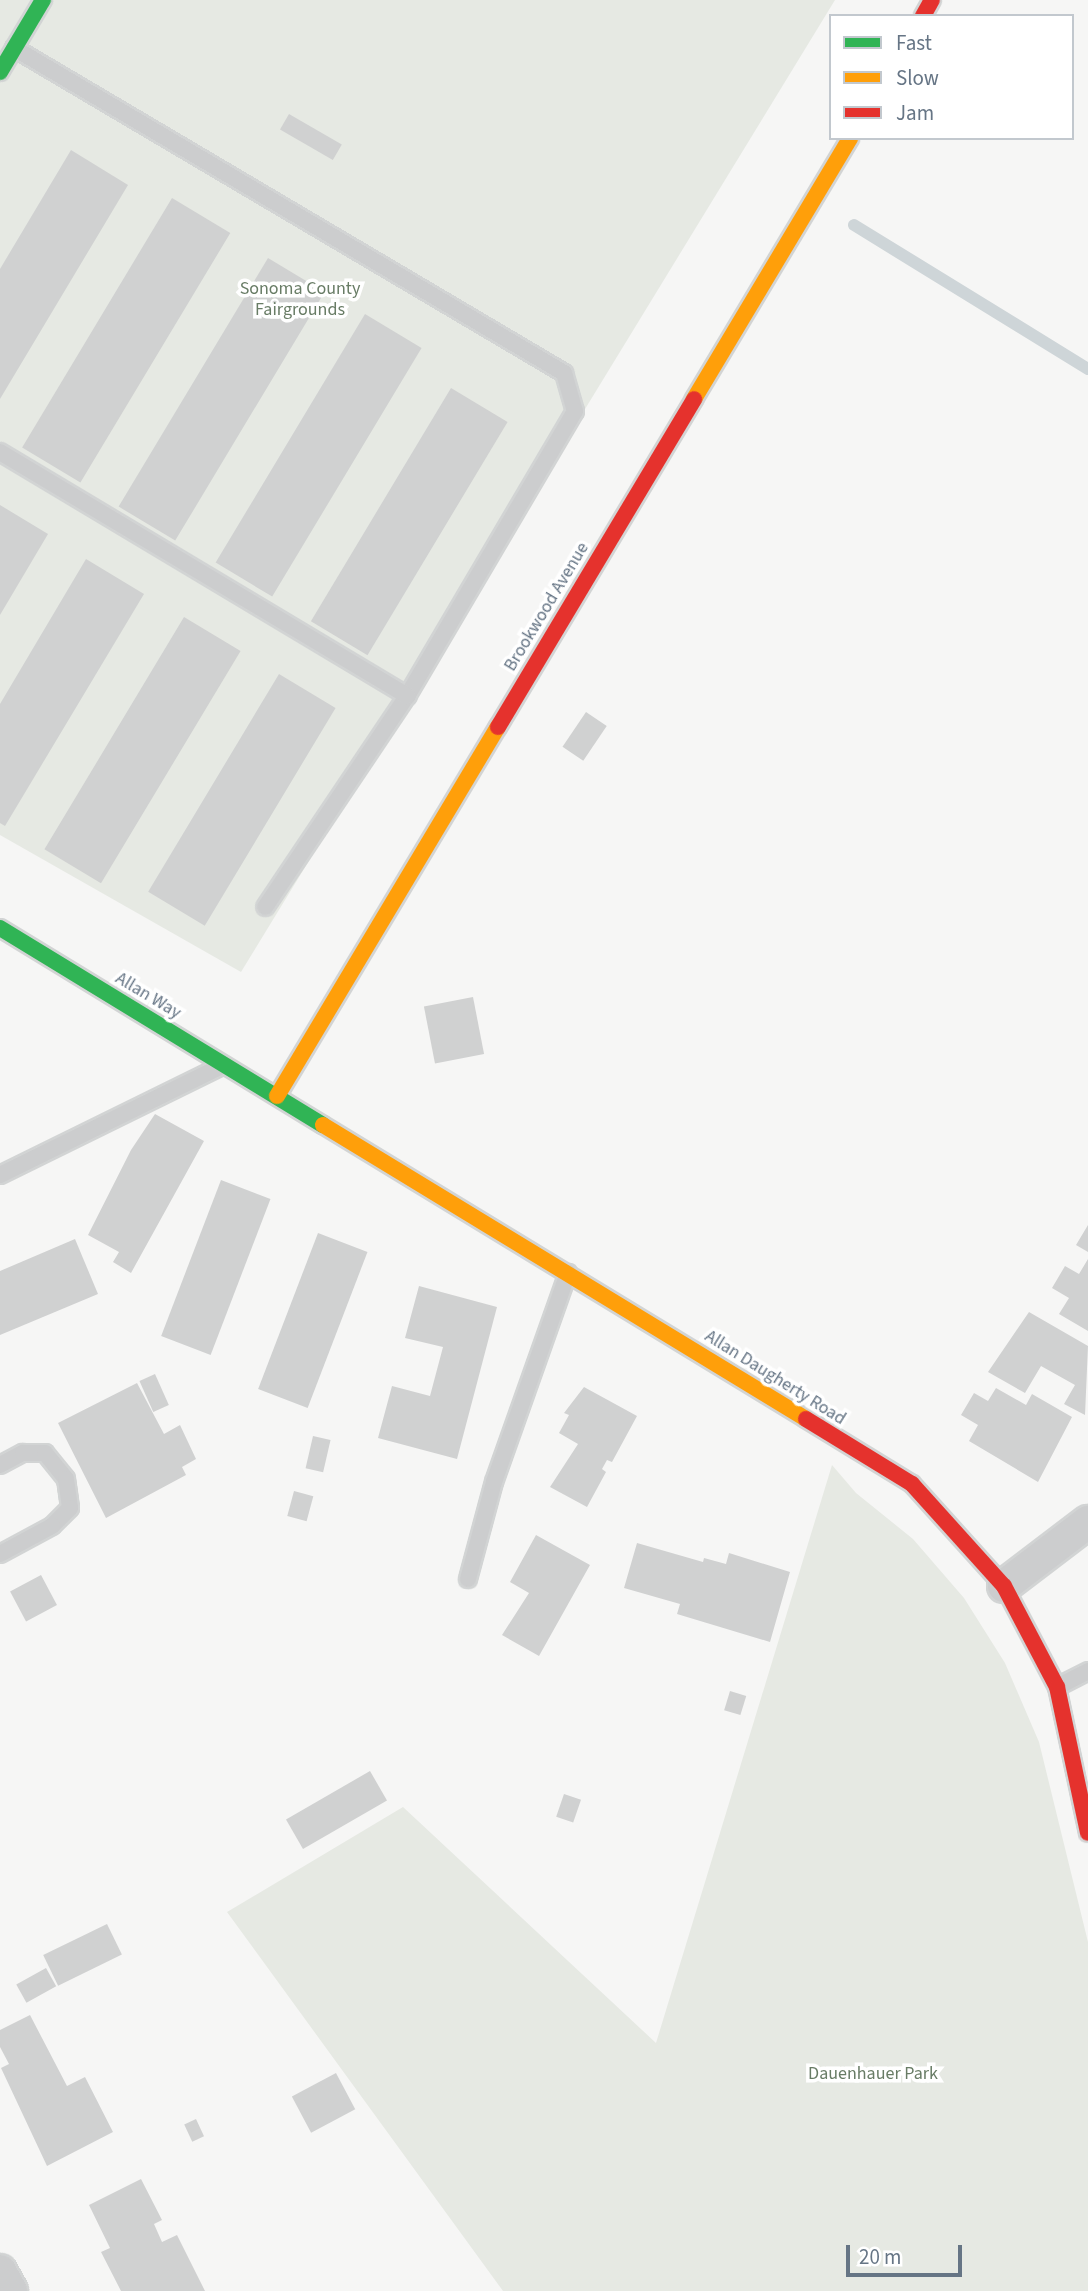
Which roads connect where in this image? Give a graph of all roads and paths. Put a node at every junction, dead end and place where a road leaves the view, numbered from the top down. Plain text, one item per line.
1 (43, 0) edge
2 (14, 48) junction
3 (0, 72) edge
4 (849, 140) edge
5 (0, 452) edge
6 (408, 695) junction
7 (265, 907) dead end
8 (0, 928) edge
9 (225, 1065) junction
10 (277, 1096) junction
11 (0, 1175) edge
12 (568, 1273) junction
13 (0, 1465) edge
14 (1088, 1522) edge
15 (0, 1552) edge
16 (468, 1579) dead end
17 (1004, 1586) junction
18 (1088, 1671) edge
19 (1057, 1687) junction
20 (1088, 1833) edge
21 (0, 2271) edge
22 (10, 2291) edge

1 - 2 street
2 - 3 street
2 - 6 lane
4 - 10 street, Brookwood Avenue
5 - 6 lane
6 - 7 lane
8 - 9 street, Allan Way
9 - 10 street, Allan Way
9 - 11 lane
10 - 12 street, Allan Daugherty Road
12 - 16 lane
12 - 17 street, Allan Daugherty Road
13 - 15 lane
14 - 17 street
17 - 19 street, Allan Daugherty Road
18 - 19 lane
19 - 20 street, Allan Daugherty Road
21 - 22 street

